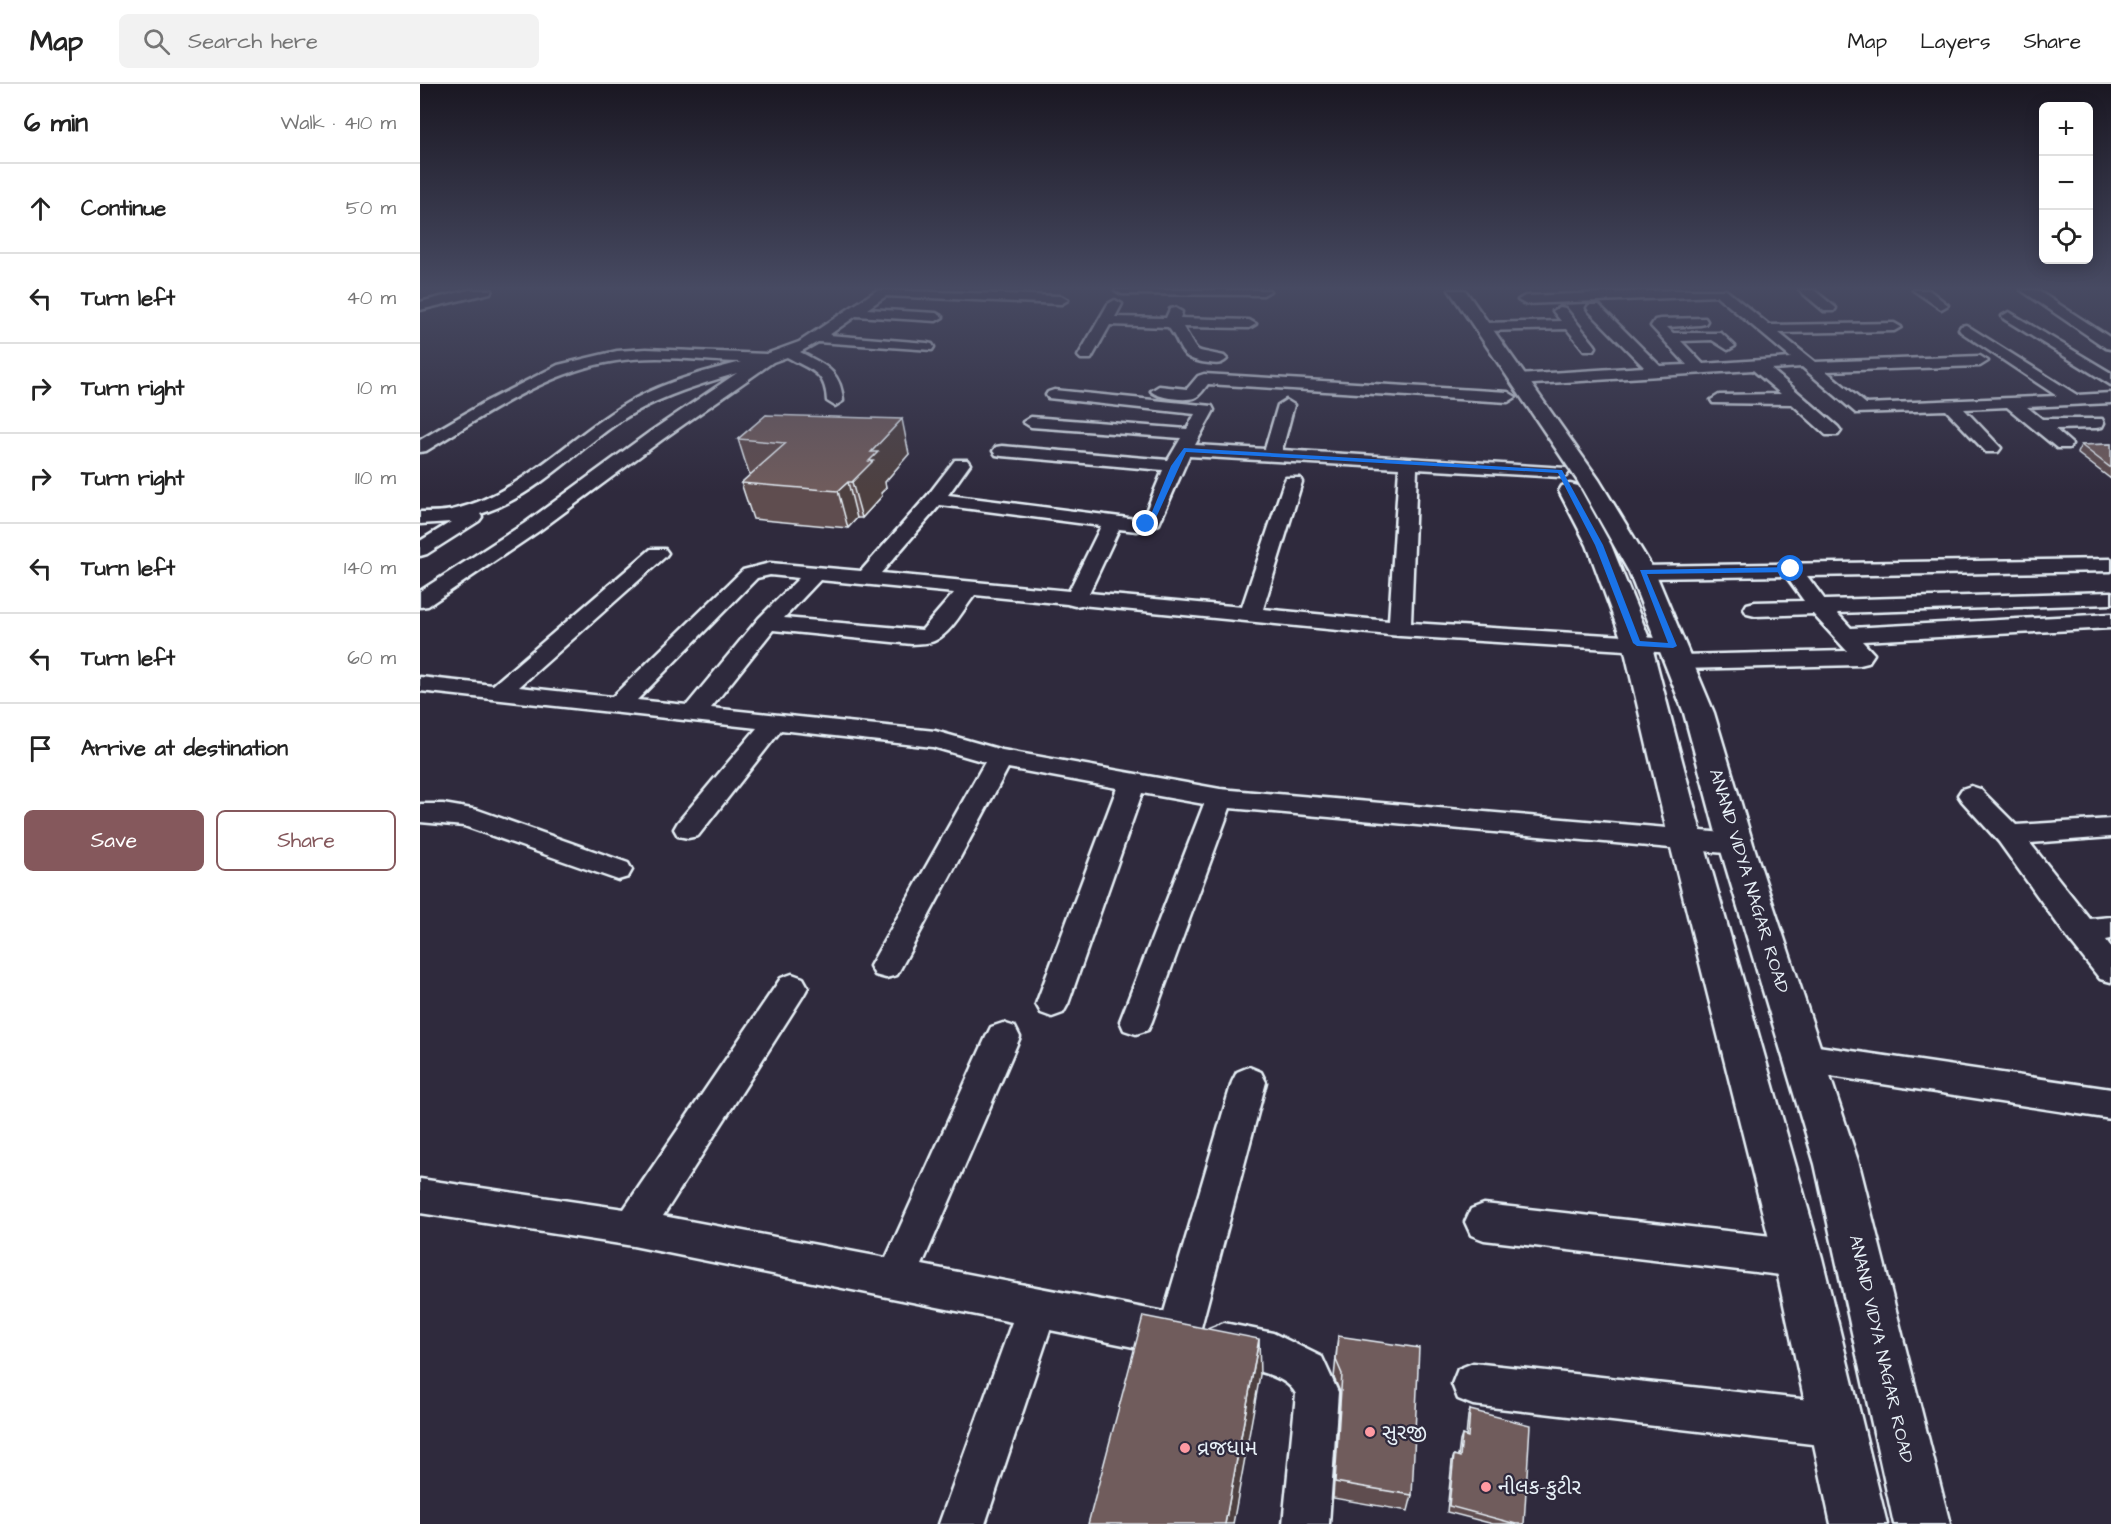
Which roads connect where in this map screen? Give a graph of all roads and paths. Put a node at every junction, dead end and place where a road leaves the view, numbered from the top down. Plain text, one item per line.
1 (622, 357) edge
2 (724, 357) edge
3 (773, 357) edge
4 (798, 357) edge
5 (1202, 357) edge
6 (1489, 357) edge
7 (1498, 357) edge
8 (1642, 357) edge
9 (1689, 357) edge
10 (1800, 357) edge
11 (2009, 357) edge
12 (2075, 357) edge
13 (768, 359) junction
14 (1219, 359) dead end
15 (1980, 361) dead end
16 (1808, 364) junction
17 (1757, 365) junction
18 (1700, 369) junction
19 (1656, 371) junction
20 (2111, 380) edge
21 (1068, 384) dead end
22 (1513, 389) junction
23 (1054, 395) dead end
24 (2111, 398) edge
25 (1795, 399) junction
26 (1719, 400) dead end
27 (835, 401) dead end
28 (2076, 401) junction
29 (2012, 403) junction
30 (1286, 405) dead end
31 (1951, 406) junction
32 (1031, 422) dead end
33 (2096, 423) dead end
34 (2038, 424) junction
35 (1832, 431) dead end
36 (2063, 444) dead end
37 (420, 447) edge
38 (1992, 448) dead end
39 (1183, 450) junction
40 (1002, 452) dead end
41 (1272, 455) junction
42 (1408, 463) junction
43 (961, 464) dead end
44 (1560, 472) junction
45 (1293, 482) dead end
46 (515, 489) junction
47 (935, 499) junction
48 (420, 518) edge
49 (1113, 522) junction
50 (420, 550) edge
51 (658, 553) dead end
52 (2111, 565) edge
53 (1791, 569) junction
54 (1642, 572) junction
55 (815, 573) junction
56 (866, 578) junction
57 (968, 589) junction
58 (2111, 598) edge
59 (1075, 600) junction
60 (420, 601) edge
61 (1819, 607) junction
62 (1755, 609) dead end
63 (1251, 614) junction
64 (2111, 621) edge
65 (767, 623) junction
66 (1400, 629) junction
67 (1846, 635) junction
68 (1637, 643) junction
69 (1676, 654) junction
70 (420, 684) edge
71 (499, 692) junction
72 (618, 705) junction
73 (693, 714) junction
74 (774, 723) junction
75 (1000, 758) junction
76 (1132, 784) junction
77 (1971, 795) dead end
78 (1220, 798) junction
79 (420, 813) edge
80 (688, 829) dead end
81 (2109, 830) edge
82 (2009, 835) junction
83 (1686, 840) junction
84 (1736, 844) junction
85 (618, 870) dead end
86 (2111, 928) edge
87 (2080, 932) junction
88 (886, 966) dead end
89 (2111, 970) edge
90 (792, 987) dead end
91 (1052, 1004) dead end
92 (1136, 1021) dead end
93 (1002, 1037) dead end
94 (1804, 1058) junction
95 (1249, 1082) dead end
96 (2111, 1104) edge
97 (420, 1196) edge
98 (1484, 1222) dead end
99 (633, 1228) junction
100 (1798, 1258) junction
101 (896, 1280) junction
102 (1037, 1308) junction
103 (1178, 1335) junction
104 (1473, 1384) dead end
105 (1838, 1425) junction
106 (962, 1524) edge
107 (1306, 1524) edge
108 (1859, 1524) edge
109 (1922, 1524) edge

1 - 37 street
2 - 13 street
3 - 13 street
4 - 27 street
5 - 14 street
6 - 22 main road, ANAND VIDYA NAGAR ROAD
7 - 22 main road, ANAND VIDYA NAGAR ROAD
8 - 19 street
9 - 18 street
10 - 16 street
11 - 28 street
12 - 20 street
13 - 46 street
13 - 60 street
15 - 16 street
16 - 17 street
16 - 31 street
17 - 18 street
17 - 25 street
18 - 19 street
19 - 22 street
21 - 22 street
22 - 44 main road, ANAND VIDYA NAGAR ROAD
22 - 54 main road, ANAND VIDYA NAGAR ROAD
23 - 39 street
24 - 28 street
25 - 26 street
25 - 35 street
28 - 29 street
29 - 31 street
29 - 34 street
30 - 41 street
31 - 38 street
32 - 39 street
33 - 34 street
34 - 36 street
39 - 40 street
39 - 41 street
39 - 49 street
41 - 42 street
42 - 44 street
42 - 66 street
43 - 47 street
44 - 68 main road, ANAND VIDYA NAGAR ROAD
45 - 63 street
46 - 48 street
46 - 50 street
47 - 49 street
47 - 56 street
49 - 59 street
51 - 71 street
52 - 53 street
53 - 54 street
53 - 61 street
54 - 69 main road, ANAND VIDYA NAGAR ROAD
55 - 56 street
55 - 65 street
55 - 72 street
56 - 57 street
57 - 59 street
57 - 65 street
58 - 61 street
59 - 63 street
61 - 62 street
61 - 67 street
63 - 66 street
64 - 67 street
65 - 73 street
66 - 68 street
67 - 69 street
68 - 69 street
68 - 83 main road, ANAND VIDYA NAGAR ROAD
69 - 84 main road, ANAND VIDYA NAGAR ROAD
70 - 71 street
71 - 72 street
72 - 73 street
73 - 74 street
74 - 75 street
74 - 80 street
75 - 76 street
75 - 88 street
76 - 78 street
76 - 91 street
77 - 82 street
78 - 83 street
78 - 92 street
79 - 85 street
81 - 82 street
82 - 87 street
83 - 84 street
83 - 100 main road, ANAND VIDYA NAGAR ROAD
84 - 94 main road, ANAND VIDYA NAGAR ROAD
86 - 87 street
87 - 89 street
90 - 99 street
93 - 101 street
94 - 96 street
94 - 109 main road, ANAND VIDYA NAGAR ROAD
95 - 103 street
97 - 99 street
98 - 100 street
99 - 101 street
100 - 105 main road, ANAND VIDYA NAGAR ROAD
101 - 102 street
102 - 103 street
102 - 106 street
103 - 107 street
104 - 105 street
105 - 108 main road, ANAND VIDYA NAGAR ROAD

